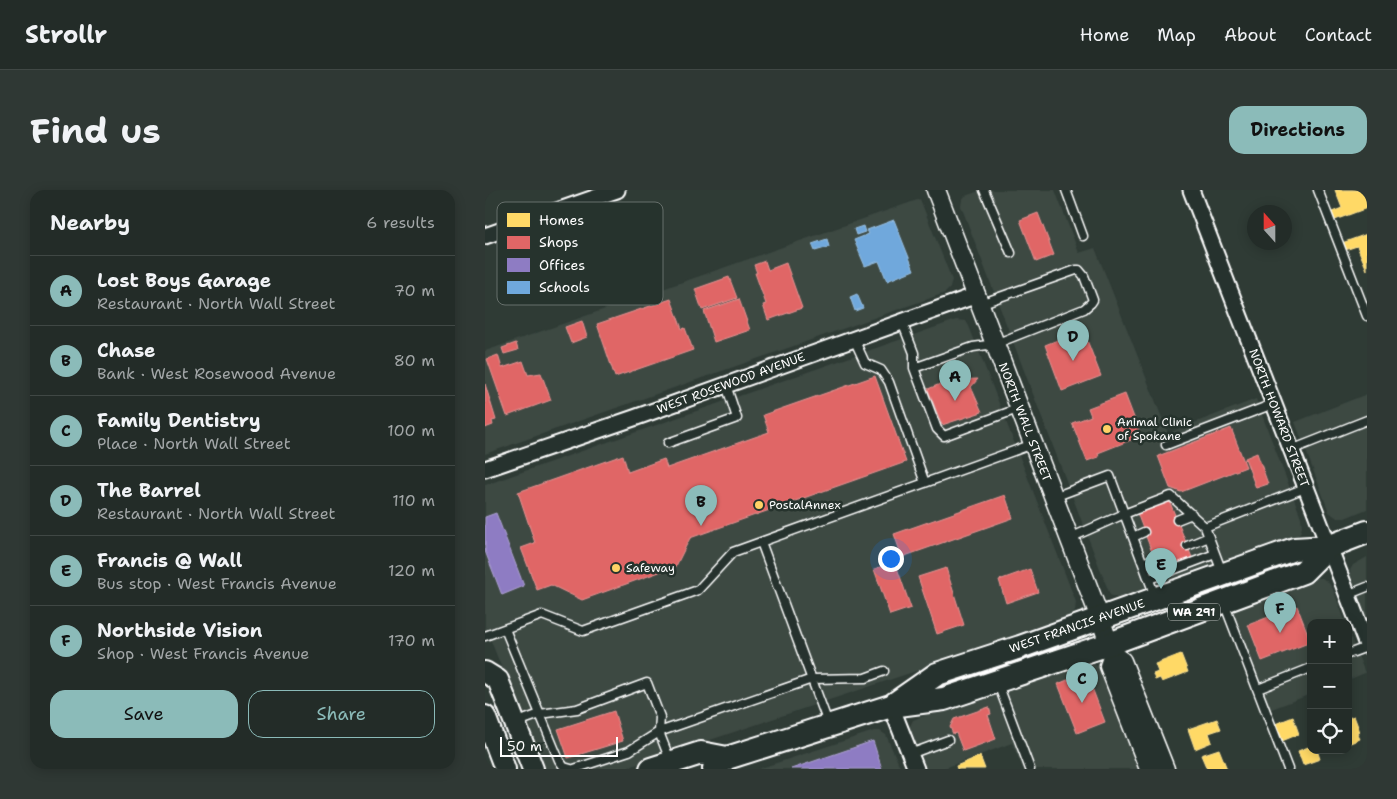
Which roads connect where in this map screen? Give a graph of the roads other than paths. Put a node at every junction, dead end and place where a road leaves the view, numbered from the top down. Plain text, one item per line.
1 (617, 190) edge
2 (938, 190) edge
3 (984, 190) edge
4 (1066, 190) edge
5 (1191, 190) edge
6 (1318, 190) edge
7 (583, 202) edge
8 (497, 232) edge
9 (485, 236) edge
10 (1083, 236) dead end
11 (1011, 253) dead end
12 (979, 300) junction
13 (1367, 316) edge
14 (902, 322) junction
15 (854, 339) junction
16 (995, 344) junction
17 (914, 368) junction
18 (726, 385) junction
19 (1273, 404) junction
20 (1020, 408) junction
21 (1367, 420) edge
22 (668, 443) dead end
23 (1034, 444) junction
24 (1166, 445) dead end
25 (1291, 450) junction
26 (485, 469) edge
27 (925, 483) junction
28 (1305, 488) junction
29 (1054, 498) junction
30 (1124, 514) junction
31 (1191, 514) junction
32 (1177, 520) dead end
33 (1205, 527) junction
34 (1145, 532) dead end
35 (1367, 532) edge
36 (1133, 537) junction
37 (1209, 537) junction
38 (1070, 538) junction
39 (761, 542) junction
40 (1187, 546) dead end
41 (1328, 547) junction
42 (1155, 558) dead end
43 (1143, 563) junction
44 (1219, 564) junction
45 (1367, 587) edge
46 (1152, 589) junction
47 (1347, 595) junction
48 (1223, 602) junction
49 (1100, 618) junction
50 (505, 629) junction
51 (485, 636) edge
52 (1367, 646) edge
53 (1111, 650) junction
54 (1352, 652) edge
55 (1307, 670) edge
56 (884, 671) dead end
57 (485, 672) edge
58 (812, 679) junction
59 (997, 682) junction
60 (1258, 689) junction
61 (891, 706) junction
62 (540, 714) junction
63 (485, 718) edge
64 (515, 722) junction
65 (829, 726) junction
66 (659, 732) junction
67 (948, 740) dead end
68 (910, 754) junction
69 (724, 765) edge
70 (661, 766) edge
71 (505, 769) edge
72 (533, 769) edge
73 (572, 769) edge
74 (916, 769) edge
75 (1030, 769) edge
76 (1149, 769) edge
77 (1165, 769) edge
78 (1288, 769) edge

1 - 7 street
2 - 12 street, NORTH WALL STREET
3 - 11 lane
4 - 10 lane
5 - 19 street, NORTH HOWARD STREET
6 - 13 lane
8 - 9 street
12 - 14 street, WEST ROSEWOOD AVENUE
12 - 16 street, NORTH WALL STREET
12 - 16 lane
14 - 15 street, WEST ROSEWOOD AVENUE
14 - 17 lane
15 - 18 street, WEST ROSEWOOD AVENUE
15 - 27 lane
16 - 17 lane
16 - 20 street, NORTH WALL STREET
17 - 20 lane
18 - 22 lane
18 - 26 street, WEST ROSEWOOD AVENUE
19 - 24 lane
19 - 25 street, NORTH HOWARD STREET
20 - 23 street, NORTH WALL STREET
21 - 25 lane
23 - 27 lane
23 - 29 street, NORTH WALL STREET
25 - 28 street, NORTH HOWARD STREET
27 - 39 lane
28 - 33 lane
28 - 41 street, NORTH HOWARD STREET
29 - 30 lane
29 - 38 street, NORTH WALL STREET
30 - 31 lane
30 - 36 lane
30 - 38 lane
31 - 32 lane
31 - 33 lane
33 - 37 lane
34 - 36 lane
35 - 41 main road, WEST FRANCIS AVENUE / WA 291
36 - 43 lane
37 - 40 lane
37 - 44 lane
38 - 49 street, NORTH WALL STREET
39 - 50 lane
39 - 58 lane
41 - 44 main road, WEST FRANCIS AVENUE / WA 291
41 - 47 street, NORTH HOWARD STREET
41 - 48 main road, WEST FRANCIS AVENUE / WA 291
42 - 43 lane
43 - 46 lane
44 - 46 main road, WEST FRANCIS AVENUE / WA 291
45 - 47 lane
46 - 49 main road, WEST FRANCIS AVENUE / WA 291
47 - 52 street, NORTH HOWARD STREET
48 - 53 main road, WEST FRANCIS AVENUE / WA 291
48 - 60 lane
49 - 53 street, NORTH WALL STREET
49 - 61 main road, WEST FRANCIS AVENUE / WA 291
50 - 51 lane
50 - 62 lane
52 - 54 lane
53 - 59 main road, WEST FRANCIS AVENUE / WA 291
53 - 76 street, NORTH WALL STREET
53 - 77 street, NORTH WALL STREET
55 - 60 lane
56 - 58 lane
57 - 64 main road
58 - 65 lane
58 - 66 lane
59 - 61 main road, WEST FRANCIS AVENUE / WA 291
59 - 75 lane
60 - 78 lane
61 - 65 main road, WEST FRANCIS AVENUE / WA 291
61 - 68 street
62 - 64 lane
62 - 66 lane
62 - 73 lane
63 - 71 main road
64 - 72 main road
65 - 69 main road, WEST FRANCIS AVENUE / WA 291
66 - 70 lane
66 - 73 lane
67 - 68 lane
68 - 74 street
69 - 70 main road, WEST FRANCIS AVENUE / WA 291

